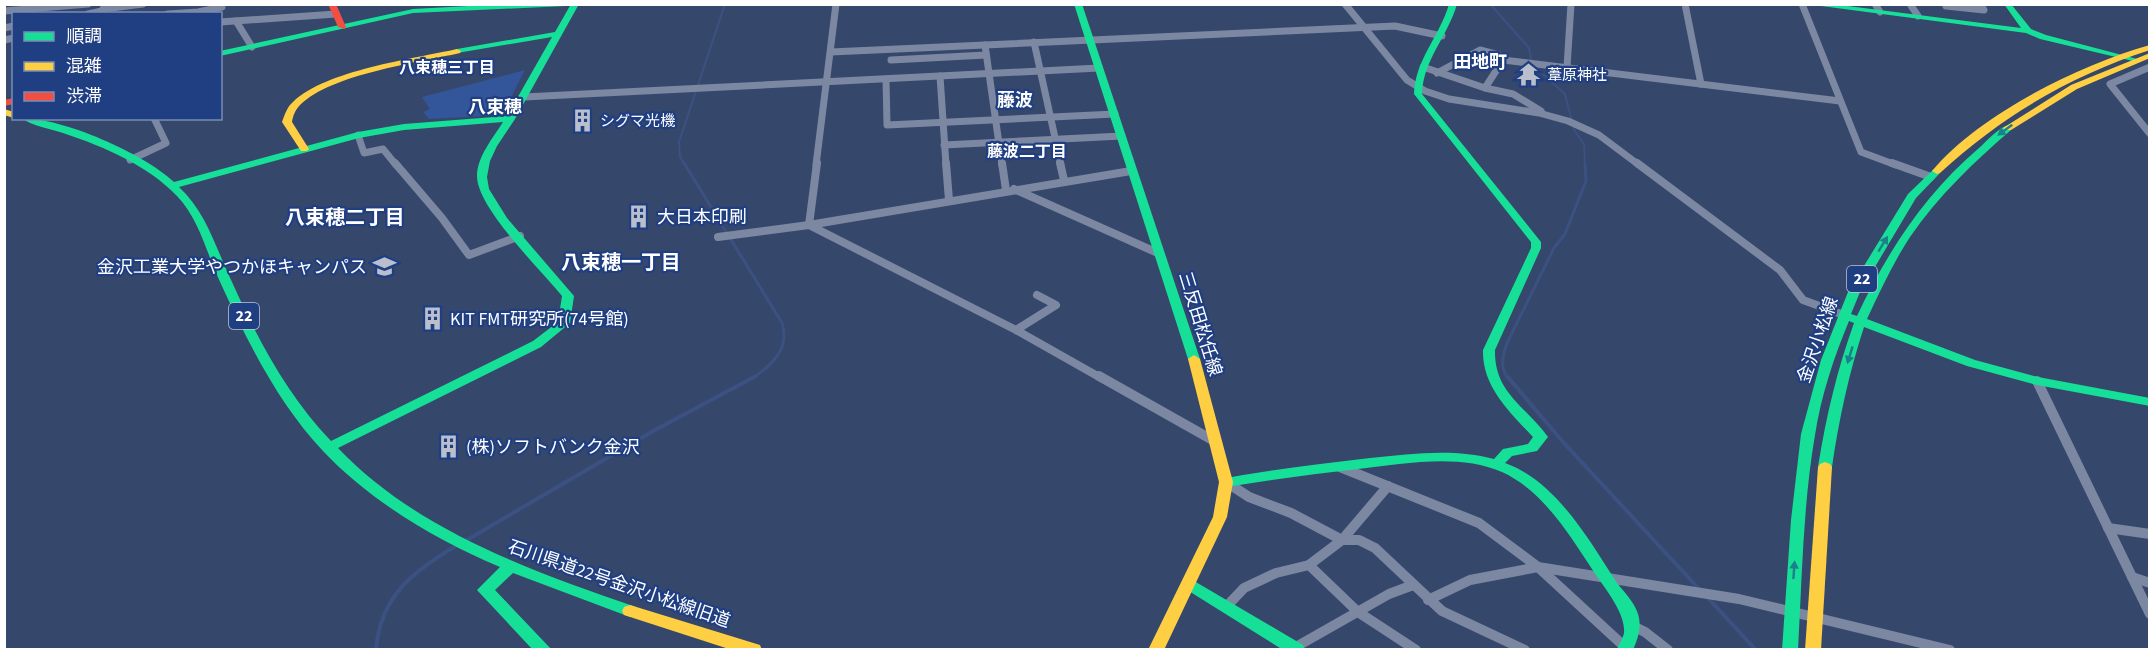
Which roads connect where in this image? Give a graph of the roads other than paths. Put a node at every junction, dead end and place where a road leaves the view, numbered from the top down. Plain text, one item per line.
1 (88, 4) edge
2 (143, 4) edge
3 (566, 4) edge
4 (575, 4) edge
5 (836, 4) edge
6 (1078, 4) edge
7 (1345, 4) edge
8 (1453, 4) edge
9 (1571, 4) edge
10 (1685, 4) edge
11 (1802, 4) edge
12 (1809, 4) edge
13 (1910, 4) edge
14 (1980, 4) edge
15 (2007, 4) edge
16 (74, 5) edge
17 (498, 5) edge
18 (556, 5) edge
19 (1945, 5) edge
20 (220, 6) edge
21 (1839, 6) edge
22 (63, 7) junction
23 (1878, 8) edge
24 (334, 9) edge
25 (102, 10) edge
26 (4, 11) edge
27 (57, 12) edge
28 (198, 12) edge
29 (1918, 16) junction
30 (1954, 20) junction
31 (233, 21) junction
32 (222, 22) edge
33 (342, 27) junction
34 (1363, 27) junction
35 (2028, 31) junction
36 (557, 34) junction
37 (1442, 36) junction
38 (1089, 40) junction
39 (1034, 42) junction
40 (985, 45) junction
41 (2150, 46) edge
42 (252, 47) junction
43 (831, 52) junction
44 (222, 54) edge
45 (986, 55) junction
46 (911, 59) junction
47 (891, 60) dead end
48 (1503, 60) junction
49 (2130, 60) junction
50 (2149, 63) edge
51 (1423, 67) junction
52 (1567, 67) junction
53 (1099, 68) junction
54 (1040, 71) junction
55 (1437, 73) junction
56 (987, 74) junction
57 (940, 76) junction
58 (912, 77) junction
59 (886, 79) junction
60 (826, 83) junction
61 (1701, 84) junction
62 (1416, 86) junction
63 (1485, 88) junction
64 (524, 97) junction
65 (1840, 101) junction
66 (1115, 114) junction
67 (1543, 114) junction
68 (1050, 117) junction
69 (510, 118) junction
70 (31, 120) edge
71 (155, 120) edge
72 (994, 120) junction
73 (942, 122) junction
74 (2150, 134) edge
75 (358, 135) junction
76 (1122, 136) junction
77 (1055, 139) junction
78 (998, 142) junction
79 (944, 145) junction
80 (304, 149) junction
81 (130, 160) junction
82 (1131, 171) junction
83 (1931, 177) junction
84 (1064, 180) junction
85 (171, 186) junction
86 (1009, 189) junction
87 (949, 200) junction
88 (809, 225) junction
89 (520, 236) junction
90 (719, 237) dead end
91 (1160, 254) junction
92 (1037, 295) dead end
93 (1844, 315) junction
94 (1860, 321) junction
95 (1016, 330) junction
96 (2037, 381) junction
97 (2150, 402) edge
98 (1216, 442) junction
99 (328, 447) junction
100 (1496, 465) junction
101 (1340, 467) junction
102 (1226, 482) junction
103 (1388, 486) junction
104 (2108, 528) junction
105 (2150, 534) edge
106 (1342, 540) junction
107 (1309, 565) junction
108 (1538, 567) junction
109 (509, 568) junction
110 (1602, 576) junction
111 (2132, 577) junction
112 (2150, 583) edge
113 (1189, 584) junction
114 (1413, 585) junction
115 (1428, 600) junction
116 (1227, 606) junction
117 (1358, 612) junction
118 (1791, 612) junction
119 (2150, 614) edge
120 (1815, 618) junction
121 (1634, 626) junction
122 (1295, 649) edge
123 (1626, 649) edge
124 (544, 650) edge
125 (754, 650) edge
126 (1156, 650) edge
127 (1416, 650) edge
128 (1525, 650) edge
129 (1668, 650) edge
130 (1790, 650) edge
131 (1813, 650) edge
132 (1950, 650) edge

1 - 16 street
2 - 25 street
3 - 18 main road
4 - 36 main road
5 - 43 street
6 - 38 main road, 三反田松任線
7 - 34 street
8 - 37 main road
9 - 52 street
10 - 61 street
11 - 65 street
12 - 21 main road
13 - 29 street
14 - 19 street
15 - 35 main road
16 - 22 street
17 - 18 main road
17 - 33 main road
19 - 30 street
20 - 28 street
20 - 31 street
21 - 23 main road
22 - 26 street
22 - 27 street
23 - 29 main road
24 - 31 street
24 - 33 main road
29 - 30 main road
30 - 35 main road
31 - 32 street
31 - 42 street
33 - 42 main road
34 - 37 street
34 - 38 street
34 - 62 street
35 - 49 main road
36 - 64 main road
36 - 80 main road
37 - 51 main road
38 - 39 street
38 - 53 main road, 三反田松任線
39 - 40 street
39 - 54 street
40 - 43 street
40 - 45 street
41 - 49 main road, 金沢小松線 / 22
42 - 44 main road
43 - 60 street
45 - 46 street
45 - 56 street
46 - 47 street
46 - 58 street
48 - 52 street
48 - 55 street
48 - 63 street
49 - 50 main road, 金沢小松線 / 22
49 - 83 main road, 金沢小松線 / 22
49 -> 94 main road, 金沢小松線 / 22
50 - 74 street
51 - 55 street
51 - 62 main road
52 - 61 street
53 - 54 street
53 - 66 main road, 三反田松任線
54 - 56 street
54 - 68 street
55 - 63 street
56 - 57 street
56 - 72 street
57 - 58 street
57 - 73 street
58 - 59 street
59 - 60 street
59 - 73 street
60 - 64 street
60 - 88 street
61 - 65 street
62 - 67 street
62 - 100 main road
63 - 67 street
64 - 69 main road
65 - 83 street
66 - 68 street
66 - 76 main road, 三反田松任線
67 - 93 street
68 - 72 street
68 - 77 street
69 - 75 main road
69 - 89 main road
70 - 81 main road, 石川県道22号金沢小松線旧道 / 22
71 - 81 street
72 - 73 street
72 - 78 street
73 - 79 street
75 - 80 main road
75 - 89 street
76 - 77 street
76 - 82 main road, 三反田松任線
77 - 78 street
77 - 84 street
78 - 79 street
78 - 86 street
79 - 87 street
80 - 85 main road
81 - 85 main road, 石川県道22号金沢小松線旧道 / 22
82 - 84 street
82 - 91 main road, 三反田松任線
93 -> 83 main road, 金沢小松線 / 22
84 - 86 street
85 - 99 main road, 石川県道22号金沢小松線旧道 / 22
86 - 87 street
86 - 91 street
87 - 88 street
88 - 90 street
88 - 95 street
89 - 99 main road
91 - 98 main road, 三反田松任線
92 - 95 street
93 - 94 main road
118 -> 93 main road, 金沢小松線 / 22
94 - 96 main road
94 -> 120 main road, 金沢小松線 / 22
95 - 98 street
96 - 97 main road
96 - 104 street
98 - 102 main road, 三反田松任線
99 - 109 main road, 石川県道22号金沢小松線旧道 / 22
100 - 101 main road
100 - 110 main road
101 - 102 main road
101 - 103 street
102 - 106 street
102 - 113 main road, 三反田松任線
103 - 106 street
103 - 108 street
104 - 105 street
104 - 111 street
106 - 107 street
106 - 114 street
107 - 116 street
107 - 117 street
108 - 110 street
108 - 115 street
108 - 123 street
109 - 124 main road
109 - 125 main road, 石川県道22号金沢小松線旧道 / 22
110 - 118 street
110 - 121 main road
111 - 112 street
111 - 119 street
113 - 116 main road
113 - 126 main road, 三反田松任線
114 - 115 street
114 - 117 street
115 - 128 street
116 - 122 main road
117 - 122 street
117 - 127 street
118 - 120 street
118 - 130 main road, 金沢小松線 / 22
120 - 131 main road, 金沢小松線 / 22
120 - 132 street
121 - 123 main road
121 - 129 street

